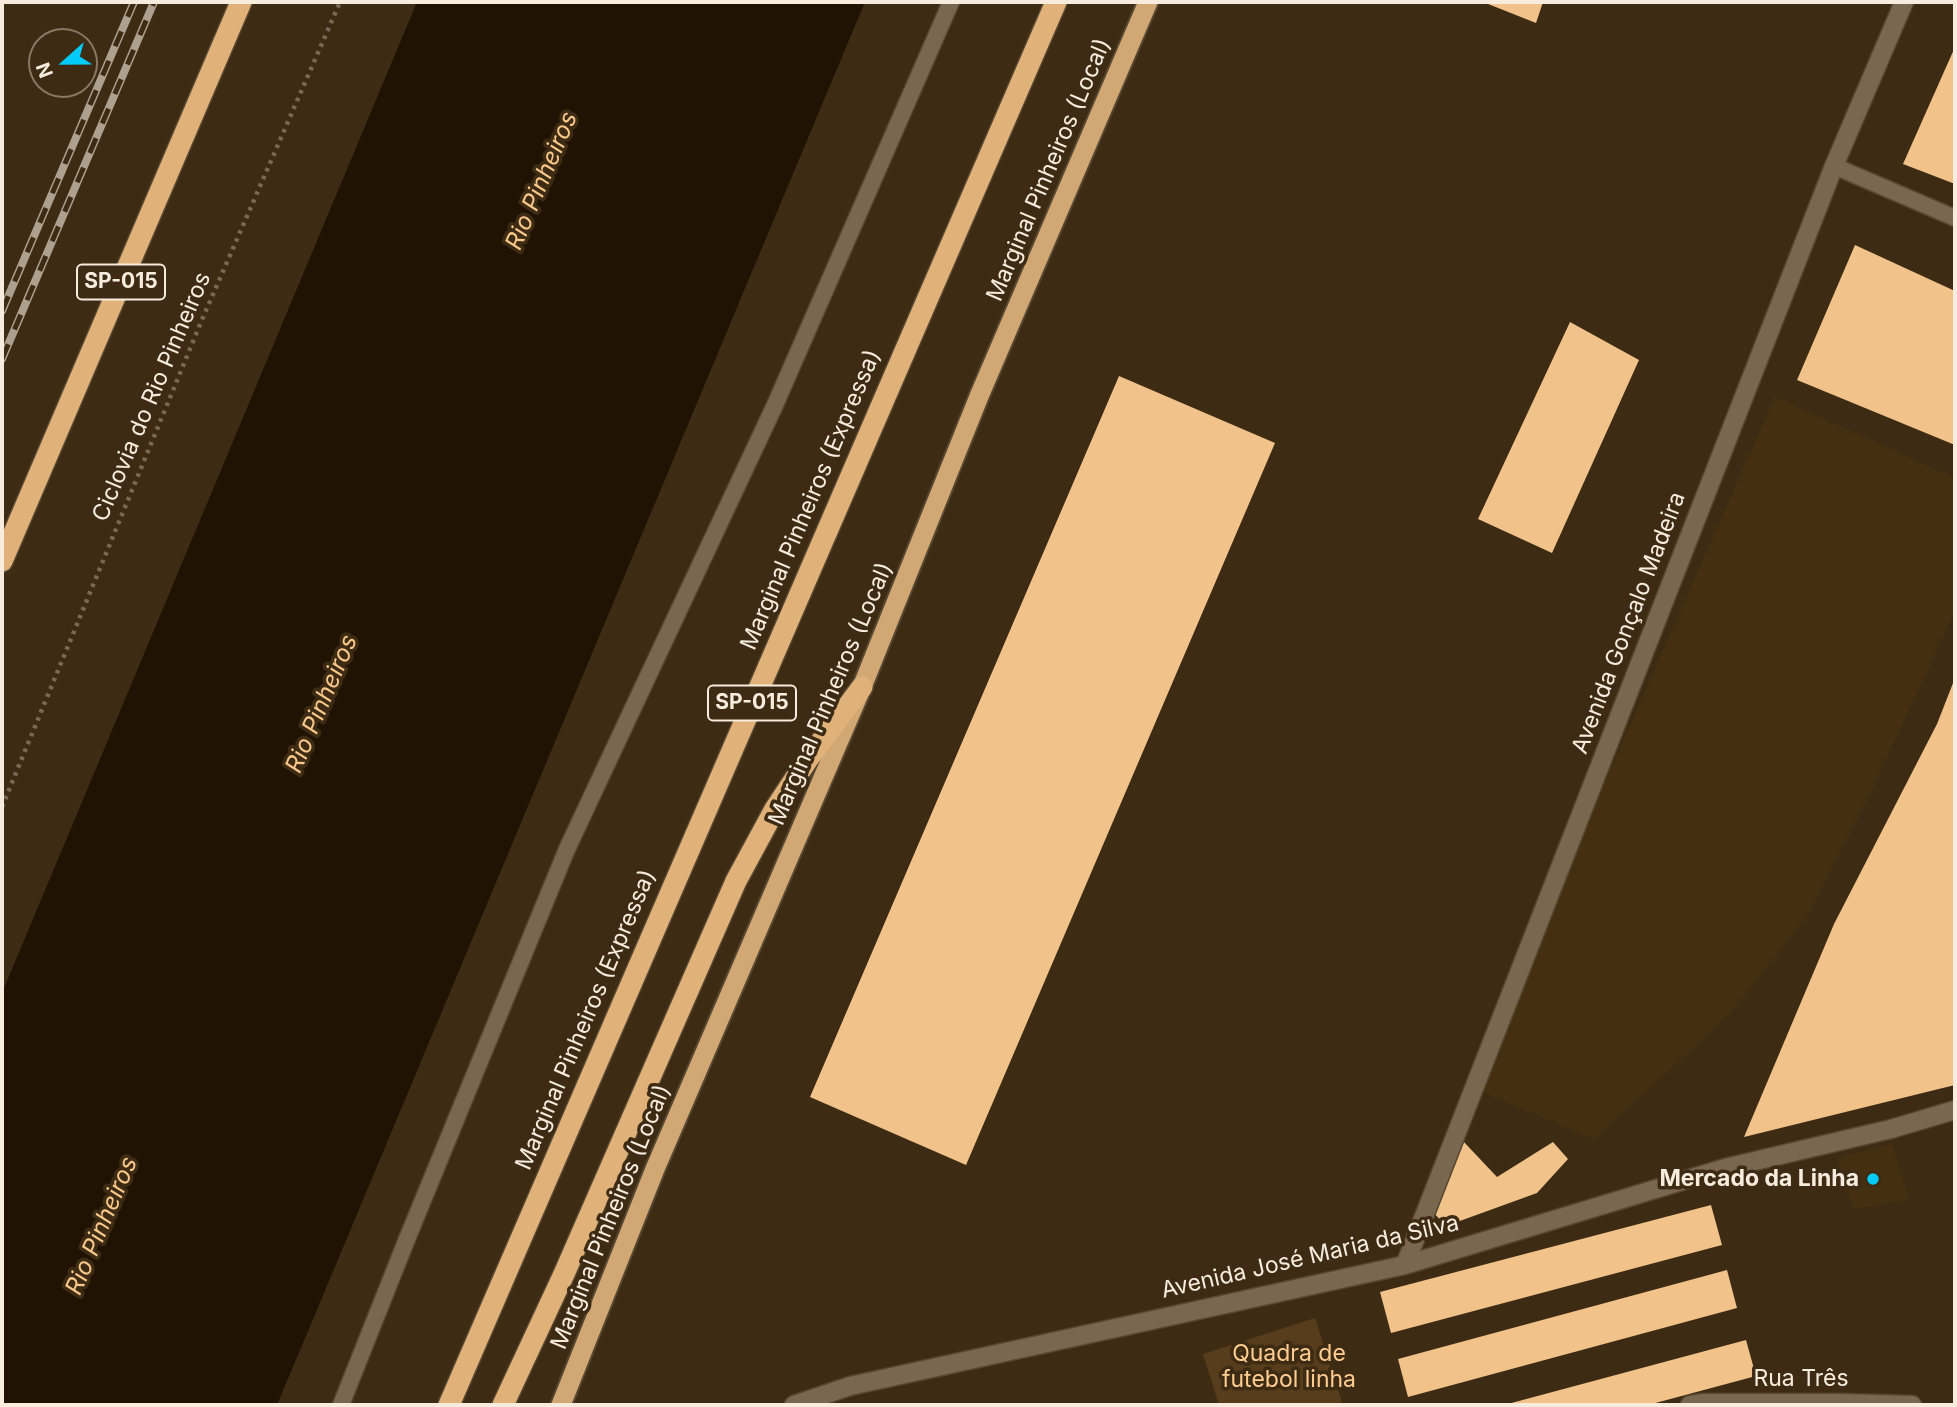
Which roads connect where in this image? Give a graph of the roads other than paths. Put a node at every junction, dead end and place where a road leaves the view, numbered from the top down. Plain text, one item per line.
1 (241, 2) edge
2 (951, 2) edge
3 (1056, 2) edge
4 (1148, 2) edge
5 (1904, 2) edge
6 (1834, 166) junction
7 (1955, 218) edge
8 (2, 561) edge
9 (862, 687) junction
10 (1955, 1110) edge
11 (1405, 1265) junction
12 (341, 1405) edge
13 (449, 1405) edge
14 (503, 1405) edge
15 (561, 1405) edge
16 (794, 1405) edge
17 (1690, 1405) edge
18 (1912, 1405) edge

1 - 8 highway, SP-015
2 - 12 lane
3 - 13 highway, Marginal Pinheiros (Expressa) / SP-015
4 - 9 highway, Marginal Pinheiros (Local)
5 - 6 street, Avenida Gonçalo Madeira
6 - 7 lane
6 - 11 street, Avenida Gonçalo Madeira
9 - 14 highway
9 - 15 highway, Marginal Pinheiros (Local)
10 - 11 street, Avenida José Maria da Silva
11 - 16 street, Avenida José Maria da Silva
17 - 18 street, Rua Três

